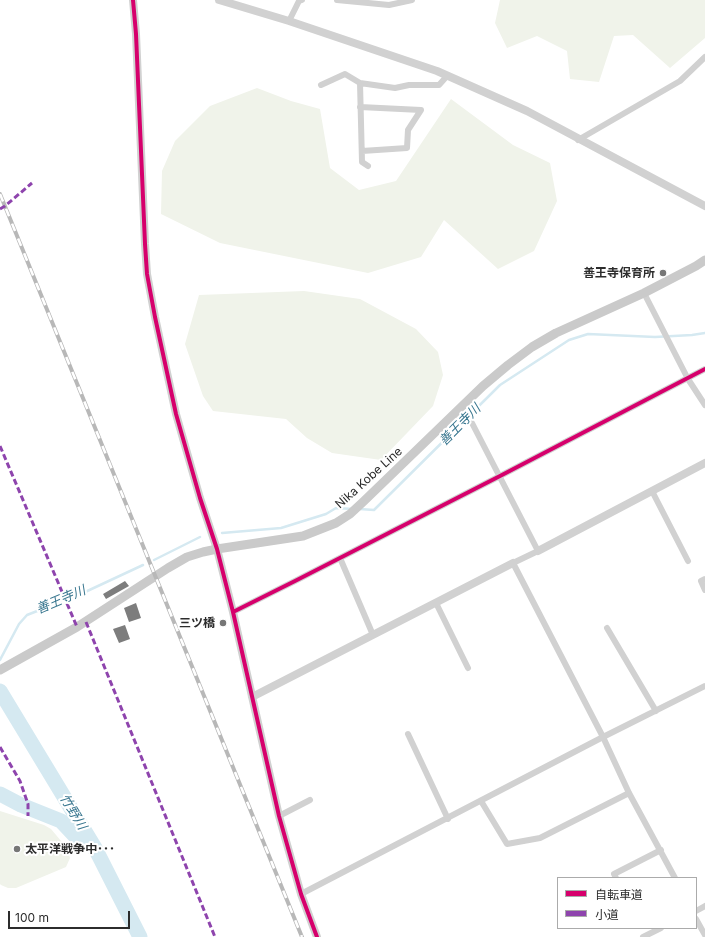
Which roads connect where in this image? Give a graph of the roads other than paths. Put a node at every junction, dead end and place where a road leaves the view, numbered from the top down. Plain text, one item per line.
1 (133, 0) edge
2 (219, 0) edge
3 (302, 0) edge
4 (337, 0) edge
5 (412, 0) edge
6 (289, 21) junction
7 (705, 57) edge
8 (447, 76) junction
9 (360, 83) junction
10 (321, 85) dead end
11 (360, 107) junction
12 (578, 140) junction
13 (362, 151) junction
14 (368, 166) dead end
15 (705, 206) edge
16 (705, 260) edge
17 (644, 293) junction
18 (705, 369) edge
19 (688, 379) junction
20 (705, 405) edge
21 (472, 423) dead end
22 (705, 463) edge
23 (500, 476) junction
24 (652, 491) junction
25 (217, 549) junction
26 (538, 551) junction
27 (340, 558) junction
28 (688, 560) dead end
29 (513, 563) junction
30 (705, 579) edge
31 (705, 590) edge
32 (436, 602) junction
33 (233, 612) junction
34 (607, 628) dead end
35 (373, 635) junction
36 (468, 668) dead end
37 (0, 670) edge
38 (705, 686) edge
39 (252, 697) junction
40 (656, 710) junction
41 (408, 734) dead end
42 (603, 738) junction
43 (629, 793) junction
44 (310, 800) dead end
45 (481, 802) junction
46 (279, 816) junction
47 (448, 819) junction
48 (661, 850) junction
49 (616, 877) edge
50 (674, 877) edge
51 (301, 894) junction
52 (697, 921) edge
53 (659, 929) edge
54 (705, 935) edge
55 (645, 936) edge
56 (317, 937) edge

1 - 25 street
2 - 6 street
3 - 6 street
4 - 5 street
6 - 8 street
7 - 12 street
8 - 9 street
8 - 12 street
9 - 10 street
9 - 11 street
11 - 13 street
11 - 13 street
12 - 15 street
13 - 14 street
16 - 17 main road, Nika Kobe Line
17 - 19 street
17 - 25 main road, Nika Kobe Line
18 - 19 street
19 - 20 street
19 - 23 street
21 - 23 street
22 - 24 street
23 - 26 street
23 - 27 street
24 - 26 street
24 - 28 street
25 - 33 street
25 - 37 main road, Nika Kobe Line
26 - 29 street
27 - 33 street
27 - 35 street
29 - 32 street
29 - 42 street
30 - 31 street
32 - 35 street
32 - 36 street
33 - 39 street
34 - 40 street
35 - 39 street
38 - 40 street
39 - 46 street
40 - 42 street
41 - 47 street
42 - 43 street
42 - 45 street
43 - 45 street
43 - 48 street
44 - 46 street
45 - 47 street
46 - 51 street
47 - 51 street
48 - 49 street
48 - 50 street
51 - 56 street
52 - 54 street
53 - 55 street

